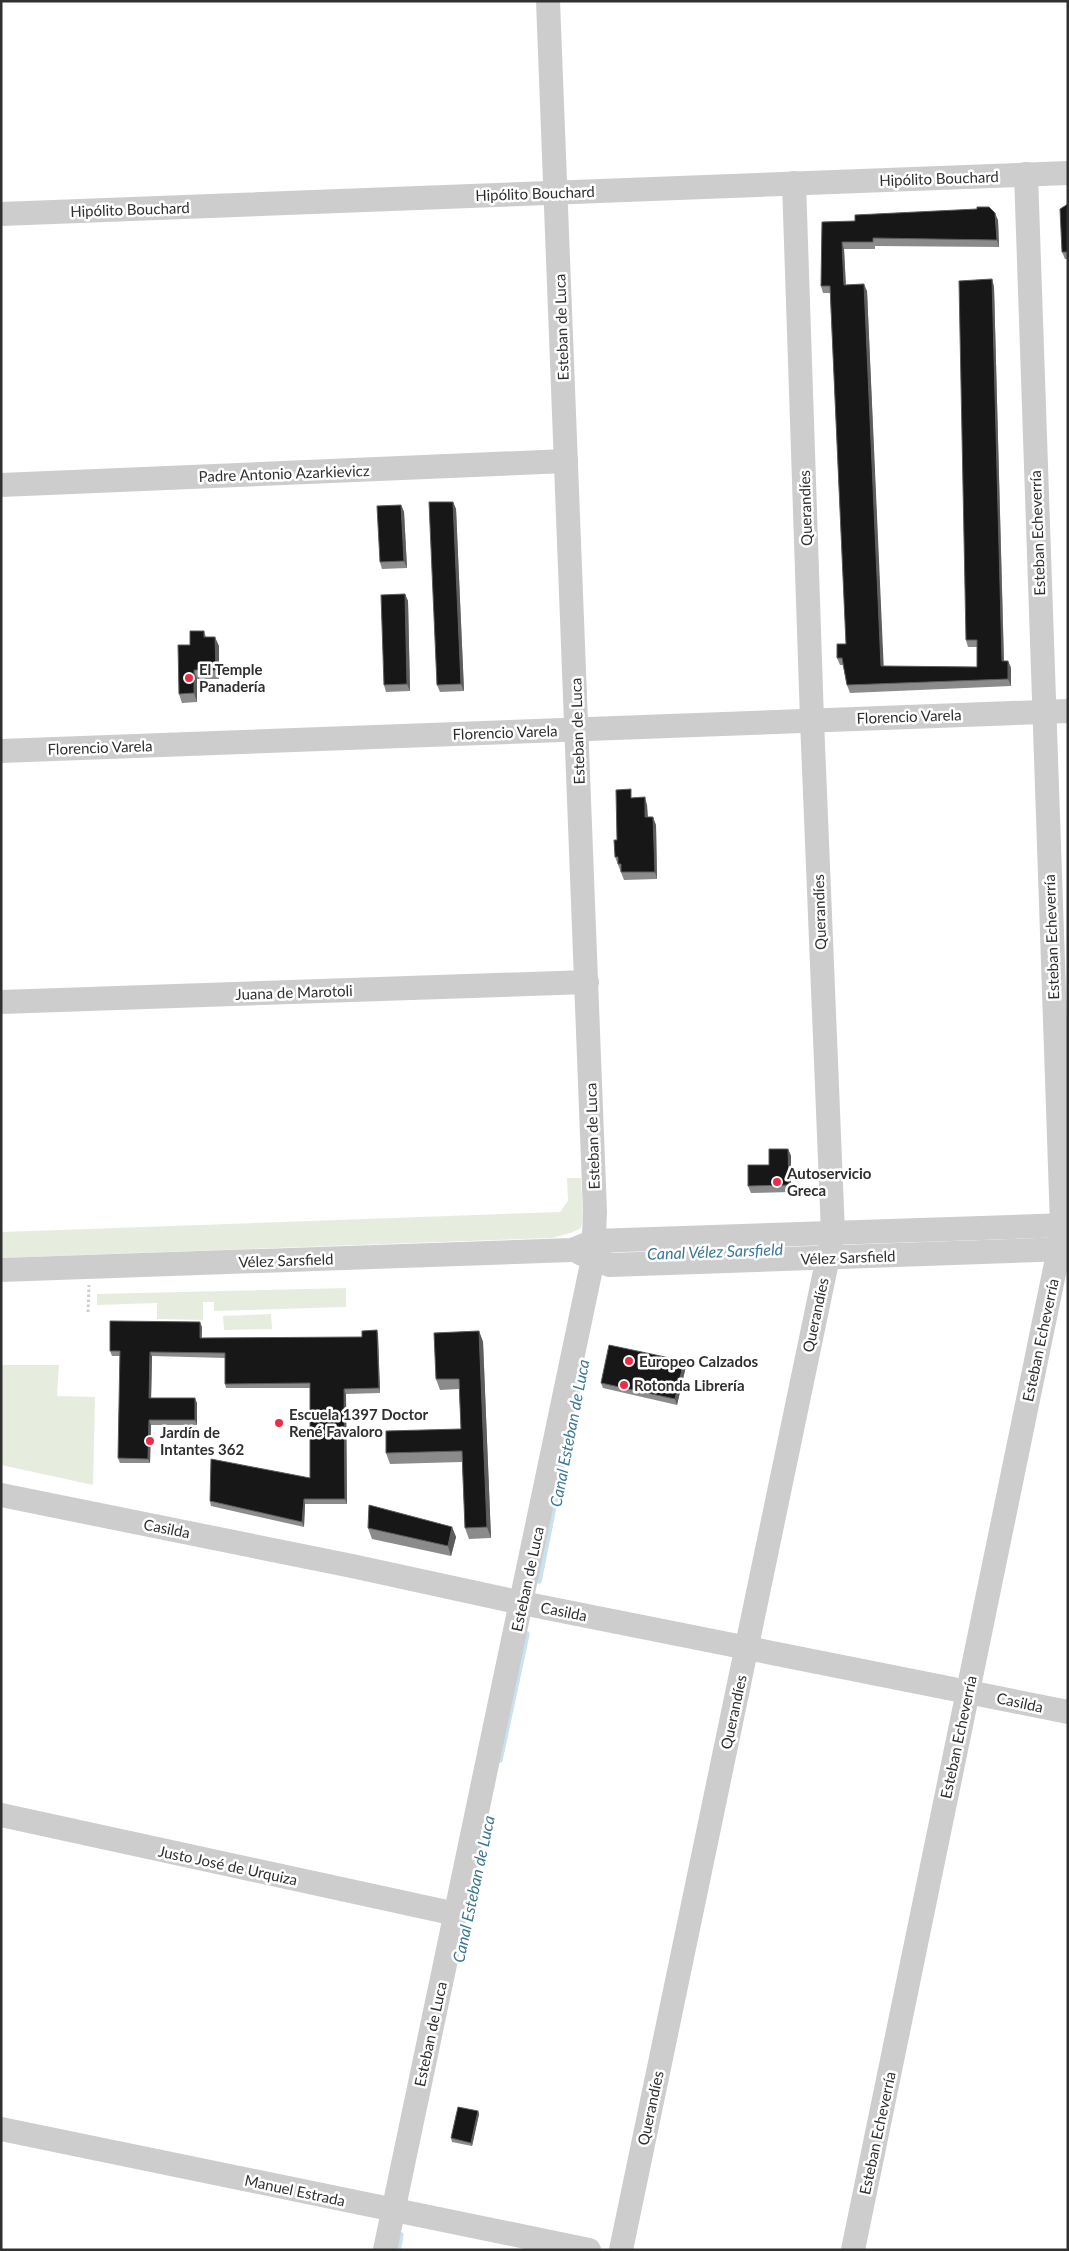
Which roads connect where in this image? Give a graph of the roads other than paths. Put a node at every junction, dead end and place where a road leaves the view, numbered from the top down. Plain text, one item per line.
1 (548, 1) edge
2 (1068, 173) edge
3 (1026, 174) junction
4 (794, 183) junction
5 (555, 193) junction
6 (1, 214) edge
7 (566, 461) junction
8 (1, 485) edge
9 (1068, 710) edge
10 (1043, 712) junction
11 (812, 720) junction
12 (576, 729) junction
13 (1, 751) edge
14 (587, 982) junction
15 (1, 1002) edge
16 (1065, 1225) edge
17 (832, 1233) junction
18 (1064, 1249) edge
19 (586, 1250) junction
20 (827, 1257) junction
21 (1, 1270) edge
22 (1, 1495) edge
23 (522, 1603) junction
24 (746, 1646) junction
25 (968, 1692) junction
26 (1068, 1712) edge
27 (1, 1815) edge
28 (456, 1914) junction
29 (1, 2129) edge
30 (393, 2210) junction
31 (385, 2250) edge
32 (590, 2250) edge
33 (621, 2250) edge
34 (853, 2250) edge

1 - 5 street, Esteban de Luca
2 - 3 street, Hipólito Bouchard
3 - 4 street, Hipólito Bouchard
3 - 10 street, Esteban Echeverría
4 - 5 street, Hipólito Bouchard
4 - 11 street, Querandíes
5 - 6 street, Hipólito Bouchard
5 - 7 street, Esteban de Luca
7 - 8 street, Padre Antonio Azarkievicz
7 - 12 street, Esteban de Luca
9 - 10 street, Florencio Varela
10 - 11 street, Florencio Varela
10 - 16 street, Esteban Echeverría
11 - 12 street, Florencio Varela
11 - 17 street, Querandíes
12 - 13 street, Florencio Varela
12 - 14 street, Esteban de Luca
14 - 15 street, Juana de Marotoli
14 - 19 street, Esteban de Luca
16 - 17 street, Vélez Sarsfield
16 - 18 street, Esteban Echeverría
17 - 19 street, Vélez Sarsfield
17 - 20 street, Querandíes
18 - 20 street, Vélez Sarsfield
18 - 25 street, Esteban Echeverría
19 - 20 street, Vélez Sarsfield
19 - 21 street, Vélez Sarsfield
19 - 23 street, Esteban de Luca
20 - 24 street, Querandíes
22 - 23 street, Casilda
23 - 24 street, Casilda
23 - 28 street, Esteban de Luca
24 - 25 street, Casilda
24 - 33 street, Querandíes
25 - 26 street, Casilda
25 - 34 street, Esteban Echeverría
27 - 28 street, Justo José de Urquiza
28 - 30 street, Esteban de Luca
29 - 30 street, Manuel Estrada
30 - 31 street, Esteban de Luca
30 - 32 street, Manuel Estrada

